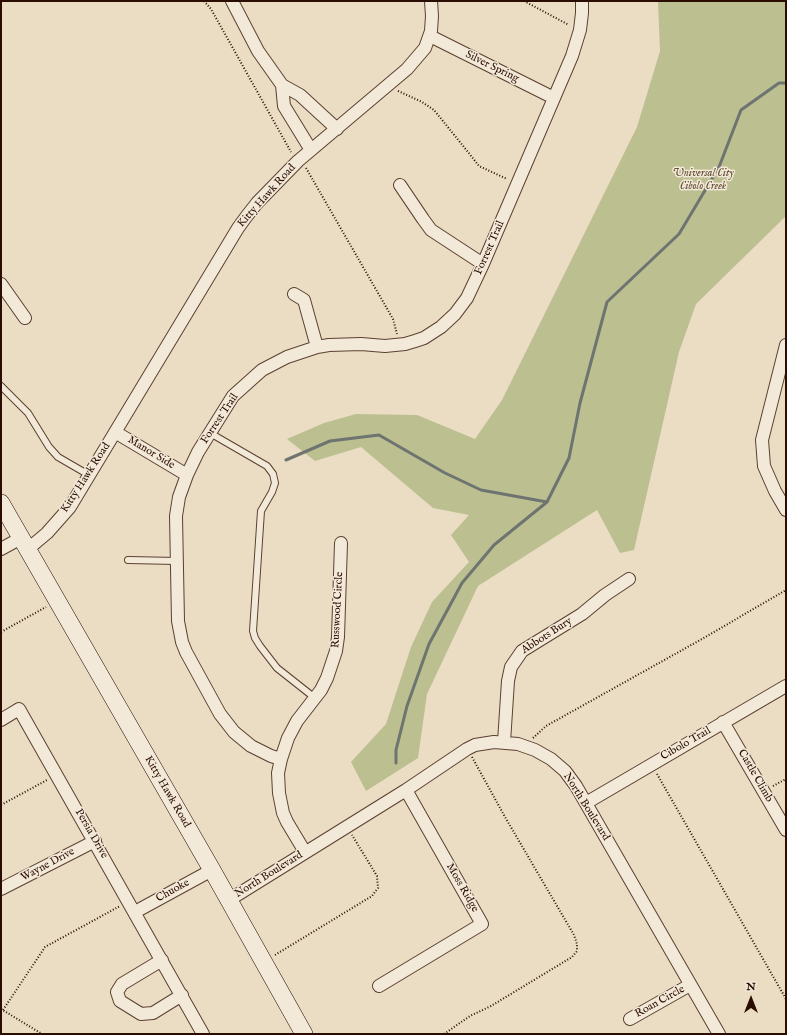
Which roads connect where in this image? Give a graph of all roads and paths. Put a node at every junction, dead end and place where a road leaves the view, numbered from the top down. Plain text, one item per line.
1 (204, 1) edge
2 (232, 1) edge
3 (431, 1) edge
4 (524, 1) edge
5 (582, 1) edge
6 (580, 30) junction
7 (430, 36) junction
8 (282, 85) junction
9 (389, 85) junction
10 (554, 98) junction
11 (337, 129) junction
12 (311, 150) junction
13 (300, 159) junction
14 (518, 184) junction
15 (400, 186) dead end
16 (483, 264) junction
17 (1, 284) edge
18 (294, 294) dead end
19 (25, 318) dead end
20 (399, 345) junction
21 (786, 345) edge
22 (317, 347) junction
23 (1, 386) edge
24 (115, 432) junction
25 (210, 433) junction
26 (89, 475) junction
27 (187, 475) junction
28 (1, 503) edge
29 (786, 510) edge
30 (341, 543) dead end
31 (25, 544) junction
32 (1, 549) edge
33 (128, 560) dead end
34 (177, 561) junction
35 (629, 579) dead end
36 (786, 590) edge
37 (58, 600) junction
38 (1, 632) edge
39 (786, 686) edge
40 (316, 698) junction
41 (1, 720) edge
42 (723, 722) junction
43 (504, 742) junction
44 (528, 747) junction
45 (467, 749) junction
46 (281, 759) junction
47 (651, 764) junction
48 (57, 774) junction
49 (786, 779) edge
50 (406, 790) junction
51 (764, 791) junction
52 (586, 803) junction
53 (1, 805) edge
54 (346, 826) junction
55 (786, 830) edge
56 (94, 840) junction
57 (305, 852) junction
58 (212, 870) junction
59 (1, 889) edge
60 (229, 900) junction
61 (132, 907) junction
62 (162, 960) junction
63 (264, 962) junction
64 (690, 985) junction
65 (379, 986) dead end
66 (182, 995) junction
67 (786, 999) edge
68 (2, 1009) edge
69 (630, 1019) dead end
70 (42, 1034) edge
71 (203, 1034) edge
72 (304, 1034) edge
73 (444, 1034) edge
74 (719, 1034) edge

1 - 13 path
2 - 8 street
3 - 7 street, Kitty Hawk Road
4 - 6 path
5 - 6 street, Forrest Trail
6 - 10 street, Forrest Trail
7 - 9 street, Kitty Hawk Road
7 - 10 street, Silver Spring
8 - 11 street
8 - 12 street
9 - 11 street, Kitty Hawk Road
9 - 14 path
10 - 14 street, Forrest Trail
11 - 12 street, Kitty Hawk Road
12 - 13 street, Kitty Hawk Road
13 - 20 path
13 - 24 street, Kitty Hawk Road
14 - 16 street, Forrest Trail
15 - 16 street
16 - 20 street, Forrest Trail
17 - 19 street
18 - 22 street
20 - 22 street, Forrest Trail
21 - 29 street
22 - 25 street, Forrest Trail
23 - 26 lane
24 - 26 street, Kitty Hawk Road
24 - 27 street, Manor Side
25 - 27 street, Forrest Trail
25 - 40 lane
26 - 31 street, Kitty Hawk Road
27 - 34 street, Forrest Trail
28 - 31 street
30 - 40 street, Russwood Circle
31 - 32 street
31 - 37 street, Kitty Hawk Road
33 - 34 lane
34 - 46 street, Forrest Trail
35 - 43 street, Abbots Bury
36 - 44 path
37 - 38 path
37 - 58 street, Kitty Hawk Road
39 - 42 street, Cibolo Trail
40 - 46 street, Russwood Circle
41 - 48 street, Persia Drive
42 - 47 street, Cibolo Trail
42 - 51 street, Castle Climb
43 - 44 street, North Boulevard
43 - 45 street, North Boulevard
44 - 52 street, North Boulevard
45 - 50 street, North Boulevard
45 - 73 path
46 - 57 street
47 - 52 street, Cibolo Trail
47 - 67 path
48 - 53 path
48 - 56 street, Persia Drive
49 - 51 path
50 - 54 street, North Boulevard
50 - 65 street, Moss Ridge
51 - 55 street, Castle Climb
52 - 64 street, North Boulevard
54 - 57 street, North Boulevard
54 - 63 path
56 - 59 street, Wayne Drive
56 - 61 street, Persia Drive
57 - 60 street, North Boulevard
58 - 60 street, Kitty Hawk Road
58 - 61 street, Chuoke
60 - 63 street, Kitty Hawk Road
61 - 62 street, Persia Drive
61 - 68 path
62 - 66 street, Persia Drive
62 - 66 street
63 - 72 street, Kitty Hawk Road
64 - 69 street, Roan Circle
64 - 74 street, North Boulevard
66 - 71 street, Persia Drive
68 - 70 path

